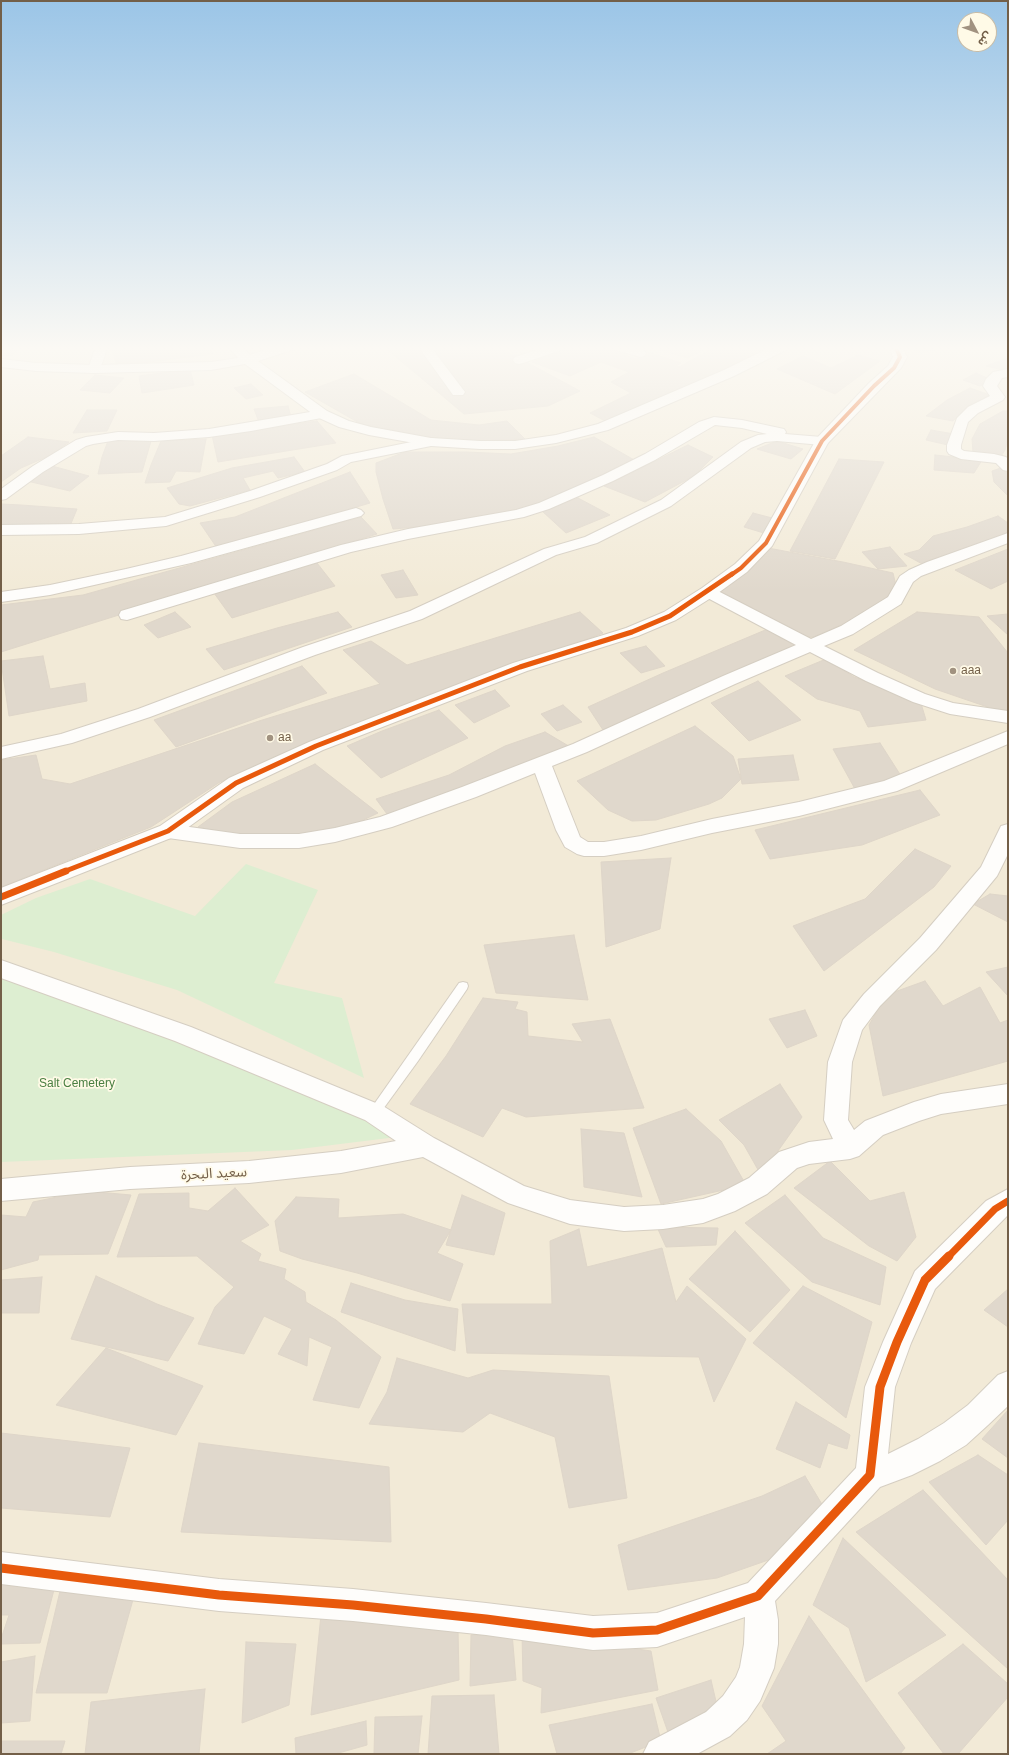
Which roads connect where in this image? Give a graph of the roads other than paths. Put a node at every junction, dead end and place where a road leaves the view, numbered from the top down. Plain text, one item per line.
1 (245, 428) edge
2 (358, 428) edge
3 (600, 428) edge
4 (699, 428) edge
5 (757, 428) edge
6 (835, 428) edge
7 (960, 428) edge
8 (797, 438) junction
9 (822, 441) junction
10 (431, 442) junction
11 (1008, 467) edge
12 (1, 496) edge
13 (356, 513) dead end
14 (1, 530) edge
15 (1008, 538) edge
16 (708, 592) junction
17 (1, 597) edge
18 (127, 616) dead end
19 (810, 645) junction
20 (1008, 717) edge
21 (1008, 737) edge
22 (1, 752) edge
23 (541, 763) junction
24 (168, 831) junction
25 (1008, 831) edge
26 (999, 871) edge
27 (1, 897) edge
28 (1, 969) edge
29 (463, 986) dead end
30 (1003, 1097) edge
31 (374, 1113) junction
32 (426, 1146) junction
33 (850, 1148) junction
34 (1, 1190) edge
35 (1008, 1201) edge
36 (1008, 1385) edge
37 (870, 1475) junction
38 (1, 1568) edge
39 (758, 1596) junction
40 (661, 1754) edge

1 - 12 street
2 - 10 street
3 - 10 street
4 - 18 street
5 - 8 street
6 - 9 street
7 - 11 street
8 - 9 street
8 - 22 street
9 - 16 street
10 - 14 street
13 - 17 street
15 - 19 street
16 - 19 street
16 - 24 street
19 - 20 street
19 - 23 street
21 - 23 street
23 - 24 street
24 - 27 street
25 - 26 street
26 - 33 street
28 - 31 street
29 - 31 lane
30 - 33 street
31 - 32 street
32 - 33 street
32 - 34 street, سعيد البحرة
35 - 37 street
36 - 37 street
37 - 39 street
38 - 39 street
39 - 40 street

